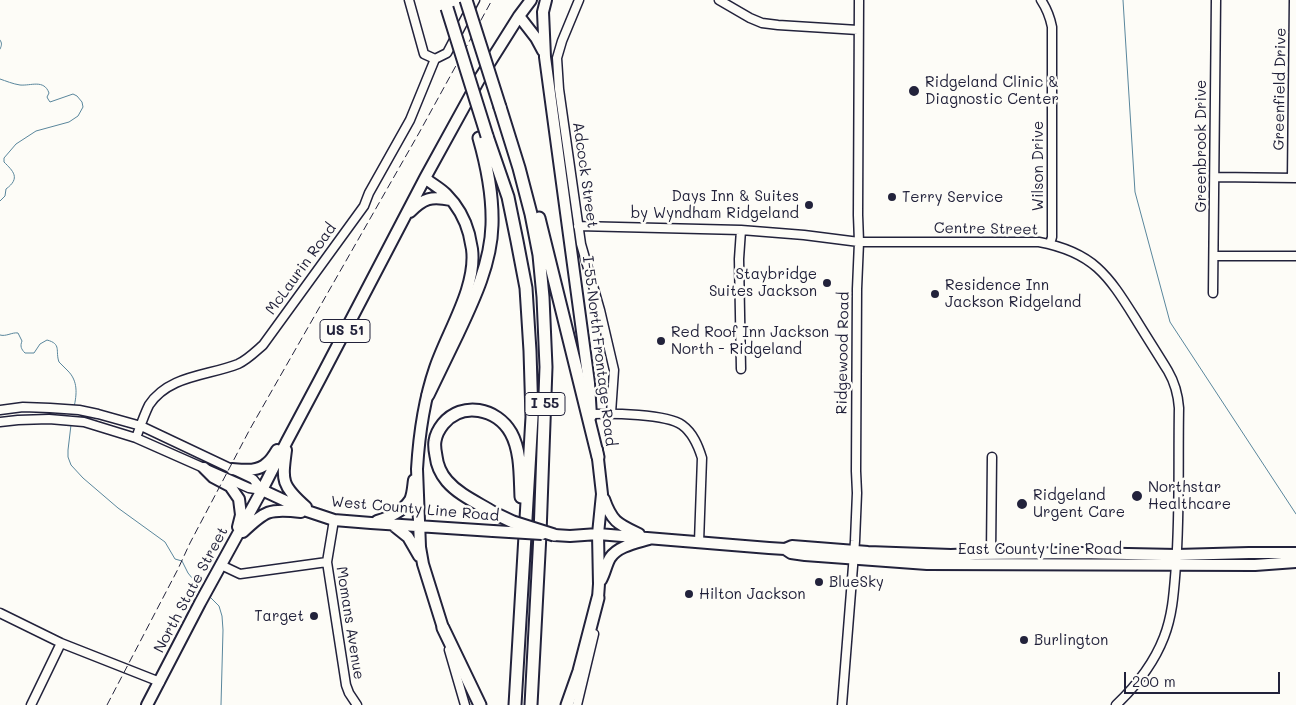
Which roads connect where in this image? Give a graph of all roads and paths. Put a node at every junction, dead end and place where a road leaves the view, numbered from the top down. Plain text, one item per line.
1 (409, 0) edge
2 (466, 0) edge
3 (475, 0) edge
4 (531, 0) edge
5 (546, 0) edge
6 (579, 0) edge
7 (719, 0) edge
8 (859, 0) edge
9 (1041, 0) edge
10 (1216, 0) edge
11 (1294, 0) edge
12 (446, 4) edge
13 (520, 16) junction
14 (1295, 23) edge
15 (858, 30) junction
16 (545, 57) junction
17 (435, 59) junction
18 (501, 110) junction
19 (483, 137) junction
20 (1215, 177) junction
21 (425, 178) junction
22 (1294, 178) edge
23 (451, 200) junction
24 (402, 220) junction
25 (578, 226) junction
26 (741, 230) junction
27 (859, 242) junction
28 (1050, 244) junction
29 (1214, 256) junction
30 (1296, 256) edge
31 (1214, 293) dead end
32 (741, 369) dead end
33 (428, 395) junction
34 (0, 410) edge
35 (611, 413) junction
36 (591, 414) junction
37 (0, 422) edge
38 (141, 426) junction
39 (136, 438) junction
40 (287, 441) junction
41 (598, 457) junction
42 (992, 457) dead end
43 (204, 468) junction
44 (232, 469) junction
45 (417, 469) junction
46 (262, 490) junction
47 (602, 494) junction
48 (312, 513) junction
49 (334, 520) junction
50 (525, 521) junction
51 (371, 523) junction
52 (393, 525) junction
53 (420, 526) junction
54 (598, 534) junction
55 (554, 535) junction
56 (570, 536) joint
57 (649, 537) junction
58 (235, 540) junction
59 (699, 542) junction
60 (1296, 553) edge
61 (991, 554) junction
62 (854, 555) junction
63 (1176, 560) junction
64 (327, 562) junction
65 (1296, 562) edge
66 (423, 564) junction
67 (221, 565) junction
68 (600, 584) junction
69 (598, 598) junction
70 (0, 613) edge
71 (443, 628) junction
72 (61, 643) junction
73 (160, 682) junction
74 (31, 705) edge
75 (147, 705) edge
76 (357, 705) edge
77 (465, 705) edge
78 (480, 705) edge
79 (515, 705) edge
80 (530, 705) edge
81 (567, 705) edge
82 (577, 705) edge
83 (842, 705) edge
84 (1116, 705) edge

1 - 17 street
2 - 18 highway, I 55, bridge
3 - 17 street
4 - 13 main road, US 51
5 - 16 main road, I-55 North Frontage Road
6 - 25 street, Adcock Street
7 - 15 street
8 - 15 street, Ridgewood Road
9 - 28 street, Wilson Drive
10 - 20 street, Greenbrook Drive
11 - 14 street, Greenfield Drive
12 - 19 highway, bridge
13 - 16 main road
13 - 21 main road, US 51
14 - 22 street, Greenfield Drive
15 - 27 street, Ridgewood Road
16 - 36 main road, I-55 North Frontage Road
17 - 38 street, McLaurin Road
18 - 41 highway
18 - 80 highway, I 55
19 - 33 highway
19 - 50 highway, I 55
20 - 22 street
20 - 29 street, Greenbrook Drive
21 - 23 main road
21 - 24 main road, US 51
23 - 24 main road
23 - 33 main road
24 - 40 main road, US 51
25 - 26 street, Centre Street
25 - 35 street, Adcock Street
26 - 27 street, Centre Street
26 - 32 street
27 - 28 street, Centre Street
27 - 62 street, Ridgewood Road
28 - 63 street, Centre Street
29 - 30 street
29 - 31 street, Greenbrook Drive
33 - 45 main road
34 - 38 street, West County Line Road
35 - 36 street
35 - 59 street
36 - 41 main road, I-55 North Frontage Road
37 - 39 street, West County Line Road
38 - 39 street, McLaurin Road
38 - 44 street, West County Line Road
39 - 43 street, West County Line Road
40 - 44 main road
40 - 46 main road, US 51
40 - 48 main road
41 - 47 main road, I-55 North Frontage Road
42 - 61 street
43 - 46 street, West County Line Road
43 - 58 main road
44 - 46 street, West County Line Road
45 - 51 main road
45 - 53 main road
46 - 48 main road, West County Line Road
46 - 58 main road, North State Street / US 51
47 - 54 main road, I-55 North Frontage Road
47 - 57 main road
48 - 49 main road, West County Line Road
48 - 58 main road
49 - 51 main road, West County Line Road
49 - 64 street
50 - 55 highway, bridge
50 - 79 highway, I 55
51 - 52 main road, West County Line Road
52 - 53 main road, West County Line Road
52 - 66 main road
53 - 55 main road, West County Line Road, bridge
53 - 66 main road
54 - 56 main road, East County Line Road
54 - 57 main road, East County Line Road
54 - 68 main road, I-55 North Frontage Road
55 - 56 main road, West County Line Road
57 - 59 main road, East County Line Road
57 - 68 main road
58 - 67 main road, North State Street / US 51
59 - 62 main road, East County Line Road
60 - 63 main road, East County Line Road
61 - 62 main road, East County Line Road
61 - 63 main road, East County Line Road
62 - 63 main road, East County Line Road
62 - 83 street, Ridgewood Road
63 - 65 main road, East County Line Road
63 - 84 street, Centre Street
64 - 67 street, Momans Avenue
64 - 76 street, Momans Avenue
66 - 71 main road
67 - 73 main road, North State Street / US 51
68 - 69 main road, I-55 North Frontage Road
69 - 81 highway
69 - 82 street, I-55 North Frontage Road
70 - 72 street
71 - 77 street
71 - 78 highway
72 - 73 street
72 - 74 street
73 - 75 main road, North State Street / US 51

